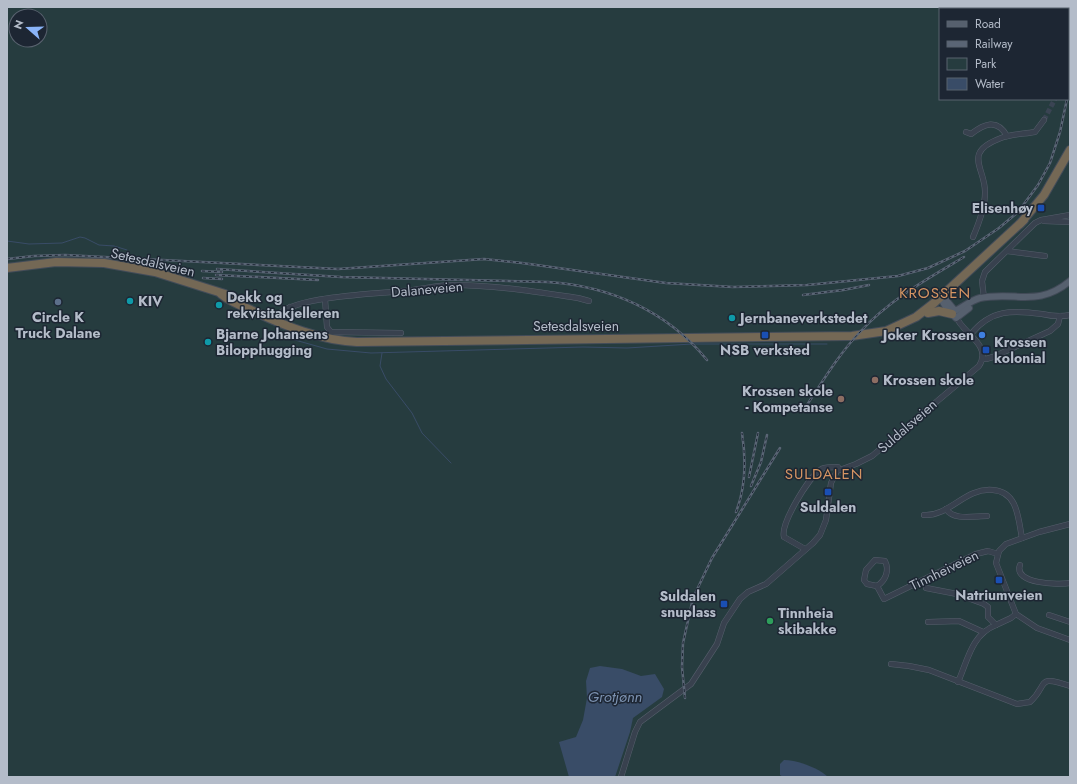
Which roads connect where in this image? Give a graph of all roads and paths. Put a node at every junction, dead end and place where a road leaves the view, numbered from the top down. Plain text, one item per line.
1 (1044, 120) tunnel mouth
2 (966, 132) dead end
3 (1007, 136) junction
4 (1070, 150) edge
5 (1070, 215) edge
6 (1041, 220) junction
7 (1070, 222) edge
8 (973, 237) dead end
9 (1007, 251) junction
10 (1045, 256) dead end
11 (7, 268) edge
12 (1070, 281) edge
13 (984, 298) junction
14 (325, 299) junction
15 (942, 300) junction
16 (589, 301) dead end
17 (928, 313) junction
18 (1070, 315) edge
19 (956, 316) junction
20 (1060, 316) junction
21 (278, 320) junction
22 (401, 333) dead end
23 (970, 333) junction
24 (852, 336) junction
25 (983, 358) junction
26 (834, 468) junction
27 (946, 508) junction
28 (924, 515) dead end
29 (987, 516) dead end
30 (1070, 524) edge
31 (1022, 538) junction
32 (805, 550) junction
33 (998, 554) junction
34 (1020, 565) dead end
35 (1070, 583) edge
36 (876, 586) junction
37 (926, 588) dead end
38 (1016, 614) junction
39 (1048, 615) dead end
40 (928, 622) dead end
41 (1070, 622) edge
42 (996, 625) junction
43 (983, 632) junction
44 (1070, 640) edge
45 (891, 664) dead end
46 (958, 682) junction
47 (1070, 686) edge
48 (621, 777) edge

1 - 3 street
2 - 3 street
3 - 8 street
4 - 15 highway, Setesdalsveien
5 - 6 street
6 - 7 street
6 - 9 street
9 - 10 street
9 - 13 street
11 - 21 highway, Setesdalsveien
12 - 13 main road
13 - 19 main road
14 - 16 street, Dalaneveien
14 - 21 street, Dalaneveien
14 - 22 street
15 - 17 highway, Setesdalsveien
15 - 19 main road
15 - 24 highway, Setesdalsveien
17 - 19 highway
17 - 24 highway, Setesdalsveien
18 - 20 street
19 - 23 street
20 - 23 street
20 - 25 street
21 - 24 highway, Setesdalsveien
23 - 25 street
25 - 26 street, Suldalsveien
26 - 32 street
26 - 32 street, Suldalsveien
27 - 28 street
27 - 29 street
27 - 31 street
30 - 31 street, Tinnheiveien
31 - 33 street, Tinnheiveien
32 - 48 street
33 - 36 street, Tinnheiveien
33 - 38 street
34 - 35 street
36 - 36 street
37 - 42 street
38 - 42 street
38 - 44 street
39 - 41 street
40 - 43 street
42 - 43 street
43 - 46 street
45 - 46 street
46 - 47 street

